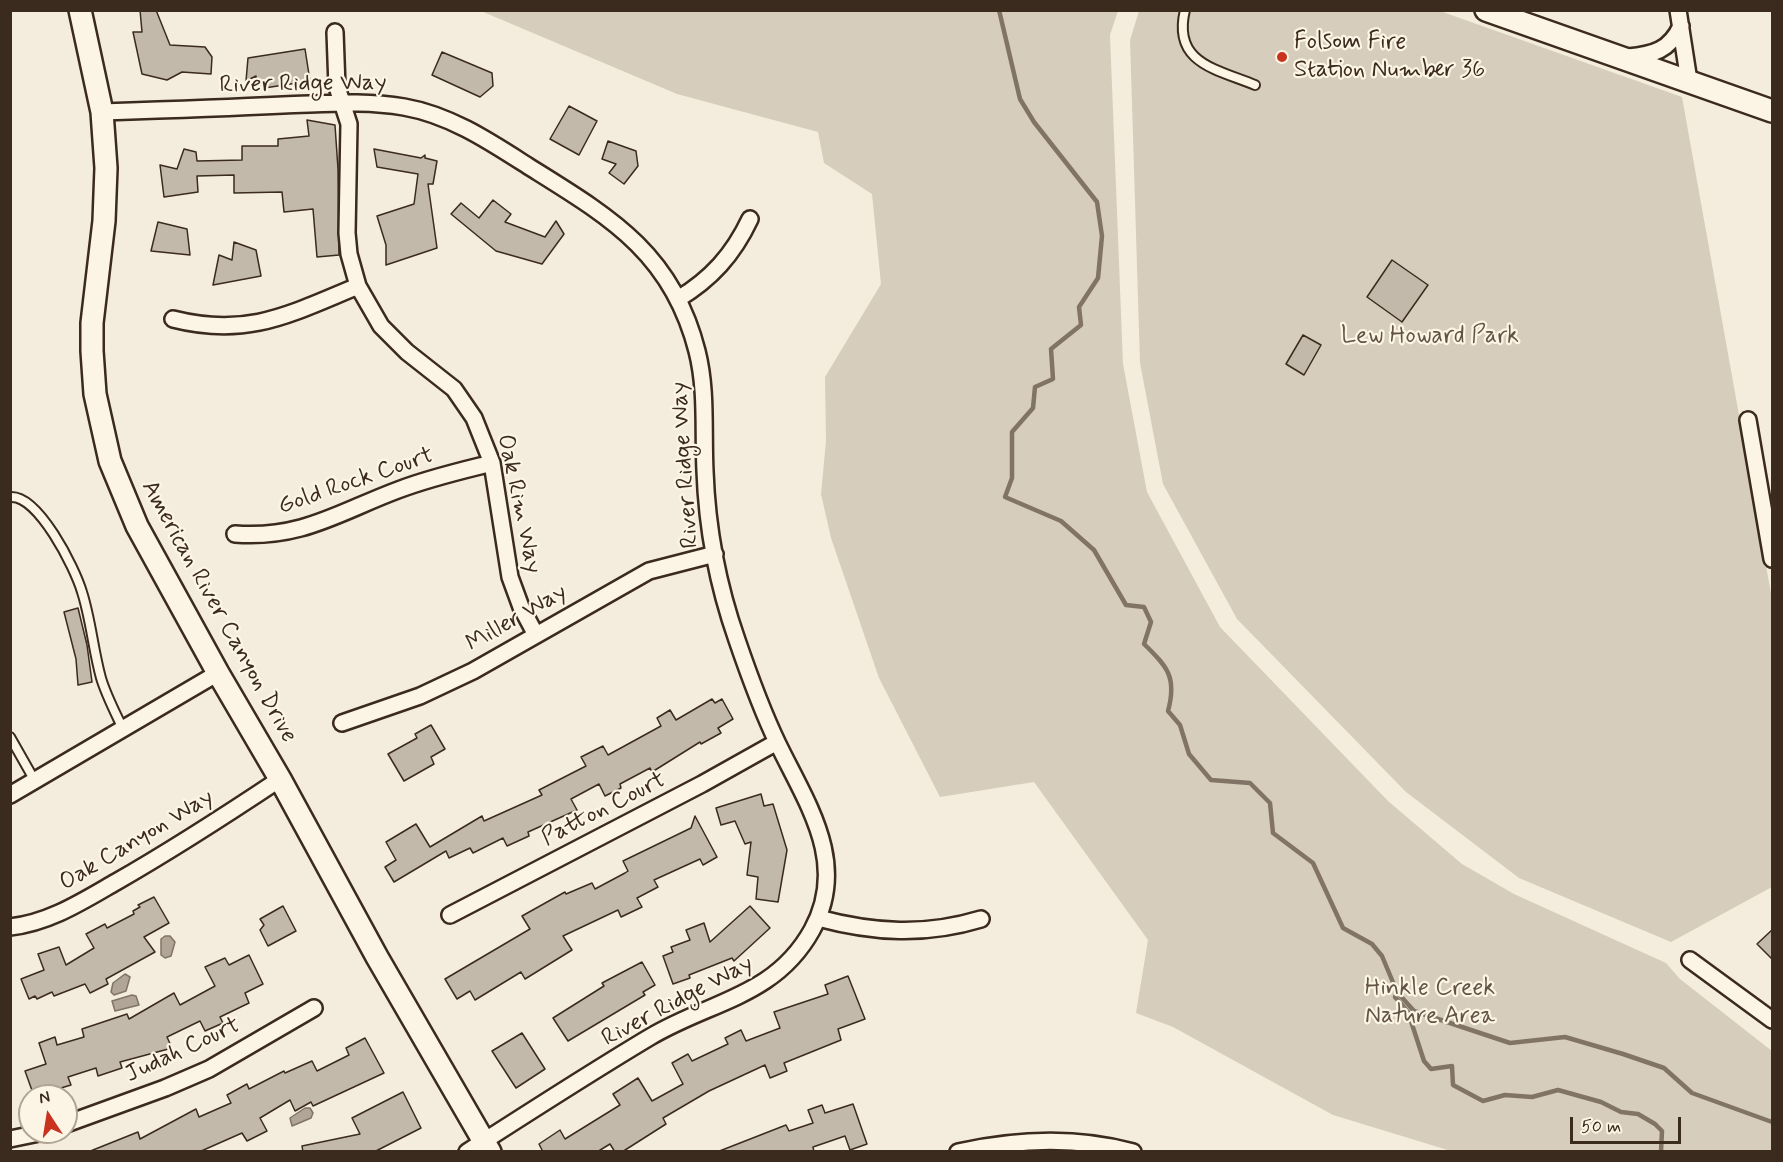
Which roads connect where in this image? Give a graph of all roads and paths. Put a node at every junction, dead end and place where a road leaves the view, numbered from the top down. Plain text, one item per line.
1 (80, 10) edge
2 (1185, 10) edge
3 (1486, 10) edge
4 (1678, 10) edge
5 (1681, 26) junction
6 (335, 32) dead end
7 (1616, 57) junction
8 (1689, 81) junction
9 (1255, 85) dead end
10 (342, 103) junction
11 (1773, 111) edge
12 (102, 112) junction
13 (750, 219) dead end
14 (358, 286) junction
15 (678, 299) junction
16 (173, 319) dead end
17 (1748, 420) dead end
18 (492, 463) junction
19 (10, 496) edge
20 (235, 534) dead end
21 (715, 554) junction
22 (1773, 559) edge
23 (536, 635) junction
24 (218, 673) junction
25 (342, 723) dead end
26 (123, 729) junction
27 (10, 737) edge
28 (777, 742) junction
29 (280, 779) junction
30 (36, 782) junction
31 (10, 795) edge
32 (450, 915) dead end
33 (818, 918) junction
34 (981, 919) dead end
35 (10, 927) edge
36 (1690, 960) dead end
37 (314, 1008) dead end
38 (1773, 1020) edge
39 (78, 1120) edge
40 (1088, 1147) edge
41 (480, 1148) edge
42 (958, 1152) edge
43 (1133, 1152) edge

1 - 12 main road, American River Canyon Drive
2 - 9 lane
3 - 7 main road
4 - 5 street
5 - 7 street
5 - 8 street
6 - 10 street, Oak Rim Way
7 - 8 main road
8 - 11 main road
10 - 12 street, River Ridge Way
10 - 14 street, Oak Rim Way
10 - 15 street, River Ridge Way
12 - 24 main road, American River Canyon Drive
13 - 15 street
14 - 16 street
14 - 18 street, Oak Rim Way
15 - 21 street, River Ridge Way
17 - 22 street
18 - 20 street, Gold Rock Court
18 - 23 street, Oak Rim Way
19 - 26 lane
21 - 23 street, Miller Way
21 - 28 street, River Ridge Way
23 - 25 street, Miller Way
24 - 26 street
24 - 29 main road, American River Canyon Drive
26 - 30 street
27 - 30 lane
28 - 32 street, Patton Court
28 - 33 street, River Ridge Way
29 - 35 street, Oak Canyon Way
29 - 41 main road, American River Canyon Drive
30 - 31 street
33 - 34 street
33 - 41 street, River Ridge Way
36 - 38 street
37 - 39 street, Judah Court
40 - 42 street
40 - 43 street

